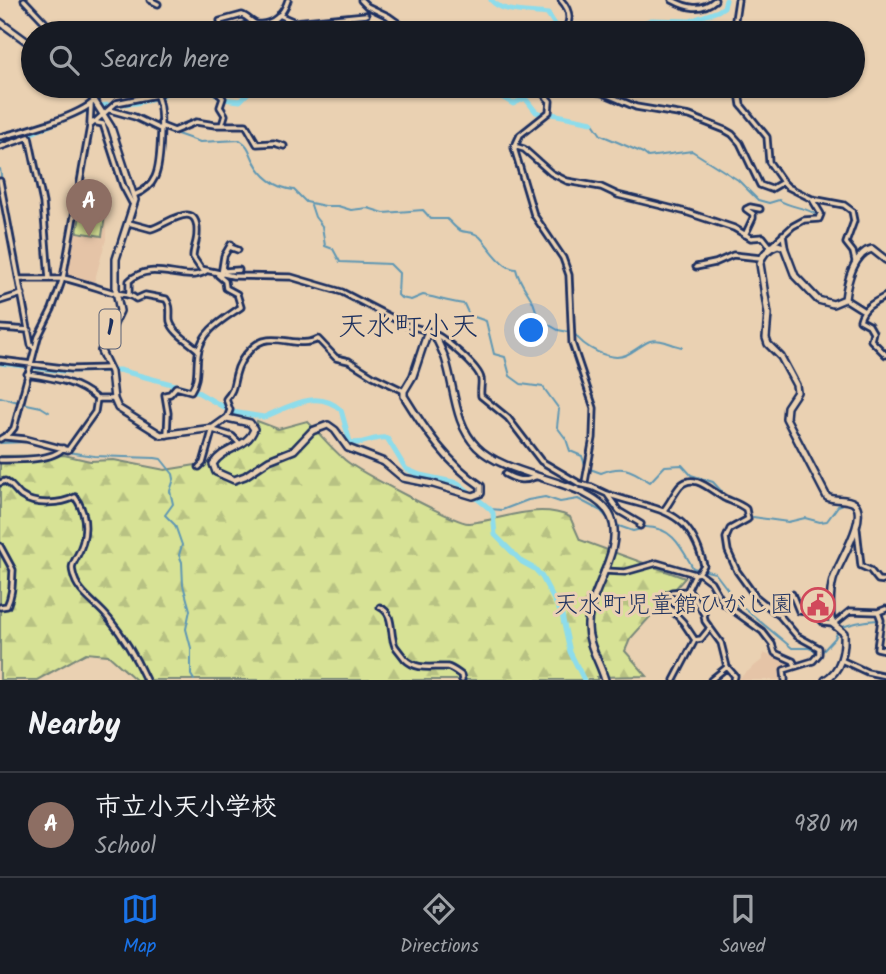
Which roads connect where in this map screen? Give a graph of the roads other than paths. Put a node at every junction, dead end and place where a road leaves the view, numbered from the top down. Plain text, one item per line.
1 (24, 0) edge
2 (150, 0) edge
3 (288, 0) edge
4 (361, 0) edge
5 (561, 0) edge
6 (672, 0) edge
7 (715, 0) edge
8 (738, 0) edge
9 (158, 4) dead end
10 (279, 15) junction
11 (366, 15) dead end
12 (44, 21) edge
13 (223, 21) edge
14 (252, 21) edge
15 (273, 21) edge
16 (293, 21) edge
17 (309, 21) edge
18 (394, 21) edge
19 (569, 21) edge
20 (735, 21) edge
21 (0, 22) edge
22 (21, 37) edge
23 (91, 98) edge
24 (153, 98) edge
25 (157, 98) edge
26 (223, 98) edge
27 (547, 98) edge
28 (615, 98) edge
29 (740, 98) edge
30 (95, 107) junction
31 (111, 108) junction
32 (92, 124) junction
33 (222, 125) junction
34 (160, 128) junction
35 (0, 137) edge
36 (284, 146) dead end
37 (514, 146) junction
38 (0, 147) edge
39 (0, 181) edge
40 (783, 182) junction
41 (134, 195) junction
42 (812, 200) junction
43 (133, 205) junction
44 (760, 209) dead end
45 (129, 223) junction
46 (745, 234) junction
47 (783, 234) junction
48 (769, 248) junction
49 (785, 248) junction
50 (238, 250) dead end
51 (853, 252) junction
52 (861, 255) junction
53 (761, 258) junction
54 (886, 260) edge
55 (855, 261) junction
56 (221, 267) junction
57 (696, 267) dead end
58 (239, 270) dead end
59 (206, 271) junction
60 (219, 274) junction
61 (19, 279) junction
62 (49, 279) junction
63 (63, 279) junction
64 (116, 293) junction
65 (22, 294) junction
66 (129, 294) junction
67 (886, 296) edge
68 (845, 299) junction
69 (0, 301) edge
70 (864, 311) junction
71 (0, 328) edge
72 (29, 330) junction
73 (431, 332) junction
74 (34, 348) junction
75 (199, 350) junction
76 (886, 355) edge
77 (0, 360) edge
78 (28, 368) junction
79 (109, 368) junction
80 (404, 391) junction
81 (114, 398) junction
82 (97, 399) junction
83 (229, 414) junction
84 (213, 429) junction
85 (166, 435) junction
86 (3, 438) edge
87 (240, 444) junction
88 (63, 449) junction
89 (0, 460) edge
90 (199, 467) dead end
91 (505, 474) dead end
92 (536, 476) junction
93 (0, 482) edge
94 (583, 492) junction
95 (607, 495) junction
96 (664, 510) junction
97 (640, 526) dead end
98 (856, 527) junction
99 (0, 545) edge
100 (604, 571) junction
101 (700, 572) junction
102 (886, 581) edge
103 (689, 590) junction
104 (792, 594) dead end
105 (0, 607) edge
106 (380, 607) dead end
107 (886, 609) edge
108 (878, 612) junction
109 (833, 624) junction
110 (710, 628) junction
111 (695, 640) junction
112 (886, 650) edge
113 (841, 660) junction
114 (794, 665) junction
115 (727, 667) junction
116 (886, 676) edge
117 (146, 680) edge
118 (462, 680) edge
119 (605, 680) edge
120 (674, 680) edge
121 (711, 680) edge
122 (734, 680) edge
123 (785, 680) edge
124 (825, 680) edge

1 - 12 street
2 - 9 street
3 - 10 street
4 - 18 street
5 - 19 street
6 - 7 street
8 - 20 street
10 - 15 street
10 - 16 street
11 - 17 street
13 - 14 street
21 - 22 main road
23 - 30 main road, 1
24 - 31 street
25 - 34 street
26 - 33 street
27 - 37 street
28 - 40 street
29 - 40 street
30 - 31 street
30 - 32 street
30 - 32 street
30 - 35 street
30 - 41 main road, 1
31 - 34 street
32 - 43 street
32 - 63 street
33 - 34 street
33 - 36 street
34 - 41 street
37 - 46 street
37 - 94 street
38 - 62 street
39 - 61 street
40 - 42 street
41 - 43 main road, 1
42 - 47 street
42 - 51 street
43 - 45 main road, 1
44 - 46 street
45 - 59 street
45 - 64 main road, 1
46 - 48 street
47 - 48 street
47 - 49 street
48 - 49 main road
48 - 53 main road
49 - 68 main road
50 - 56 street
51 - 52 street
51 - 55 street
52 - 54 main road
52 - 55 main road
53 - 57 street
53 - 98 main road
55 - 68 main road
56 - 58 street
56 - 60 street
59 - 60 street
59 - 66 street
60 - 73 street
60 - 75 street
61 - 62 street
61 - 65 street
62 - 63 street
63 - 64 street
63 - 74 street
64 - 66 street
64 - 79 main road, 1
65 - 69 street
65 - 72 street
66 - 75 street
67 - 70 street
68 - 70 street
70 - 76 street
71 - 72 street
72 - 74 street
73 - 80 main road
73 - 92 main road
73 - 95 street, bridge
74 - 78 street
75 - 85 street
77 - 78 street
78 - 79 street
78 - 82 street
78 - 86 street
79 - 81 main road, 1
80 - 83 street
80 - 87 main road
81 - 82 street
81 - 85 main road
82 - 88 street
83 - 84 main road
83 - 87 main road
84 - 85 main road
84 - 87 street
84 - 90 street
86 - 88 street
88 - 89 street
91 - 92 street
92 - 94 main road
93 - 117 street
94 - 100 main road
95 - 96 street
95 - 97 street
96 - 101 street
96 - 114 street
98 - 102 street
98 - 109 main road
99 - 105 street
100 - 101 street
100 - 119 main road
101 - 103 street
101 - 114 street
103 - 110 street
103 - 111 street
104 - 109 street
106 - 118 street
107 - 108 street
108 - 109 street
108 - 112 street
109 - 113 main road
110 - 111 street
110 - 115 street
111 - 120 street
113 - 116 street
113 - 124 main road
114 - 123 street
115 - 121 street
115 - 122 street

